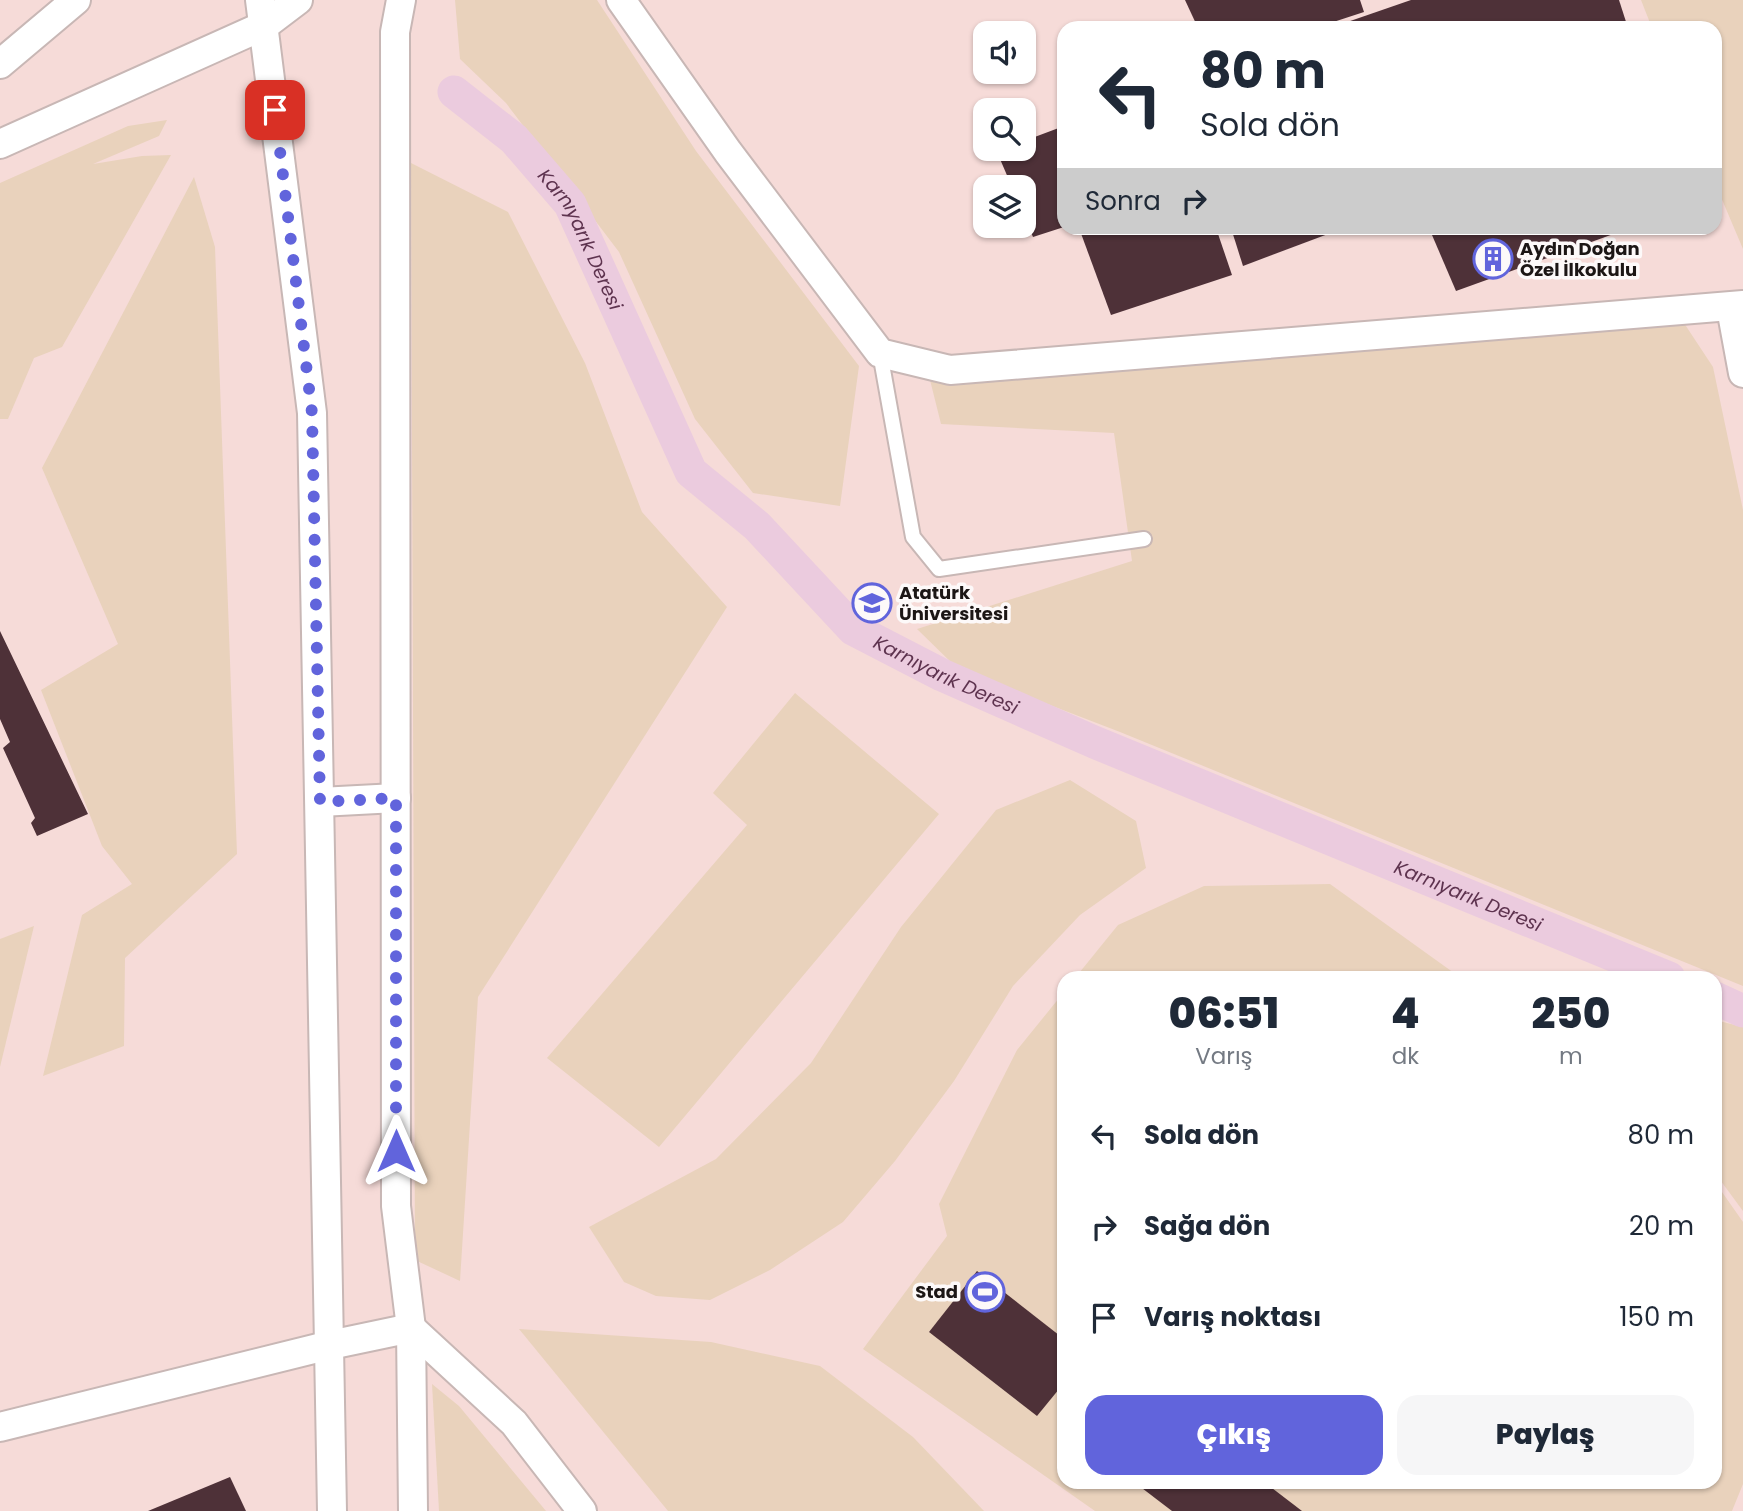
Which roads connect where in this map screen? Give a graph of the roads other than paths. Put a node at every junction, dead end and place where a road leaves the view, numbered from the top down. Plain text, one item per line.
1 (76, 0) edge
2 (298, 0) edge
3 (401, 0) edge
4 (621, 0) edge
5 (263, 12) edge
6 (0, 64) edge
7 (0, 144) edge
8 (1737, 307) edge
9 (880, 353) junction
10 (1743, 373) edge
11 (1144, 539) dead end
12 (396, 798) junction
13 (320, 802) junction
14 (411, 1328) junction
15 (330, 1345) junction
16 (0, 1427) edge
17 (332, 1511) edge
18 (413, 1511) edge
19 (582, 1511) edge

1 - 6 street
2 - 5 street
3 - 12 street
4 - 9 street
5 - 7 street
5 - 13 street
8 - 9 street
8 - 10 street
9 - 11 lane
12 - 13 street
12 - 14 street
13 - 15 street
14 - 15 street
14 - 18 street
14 - 19 street
15 - 16 street
15 - 17 street

